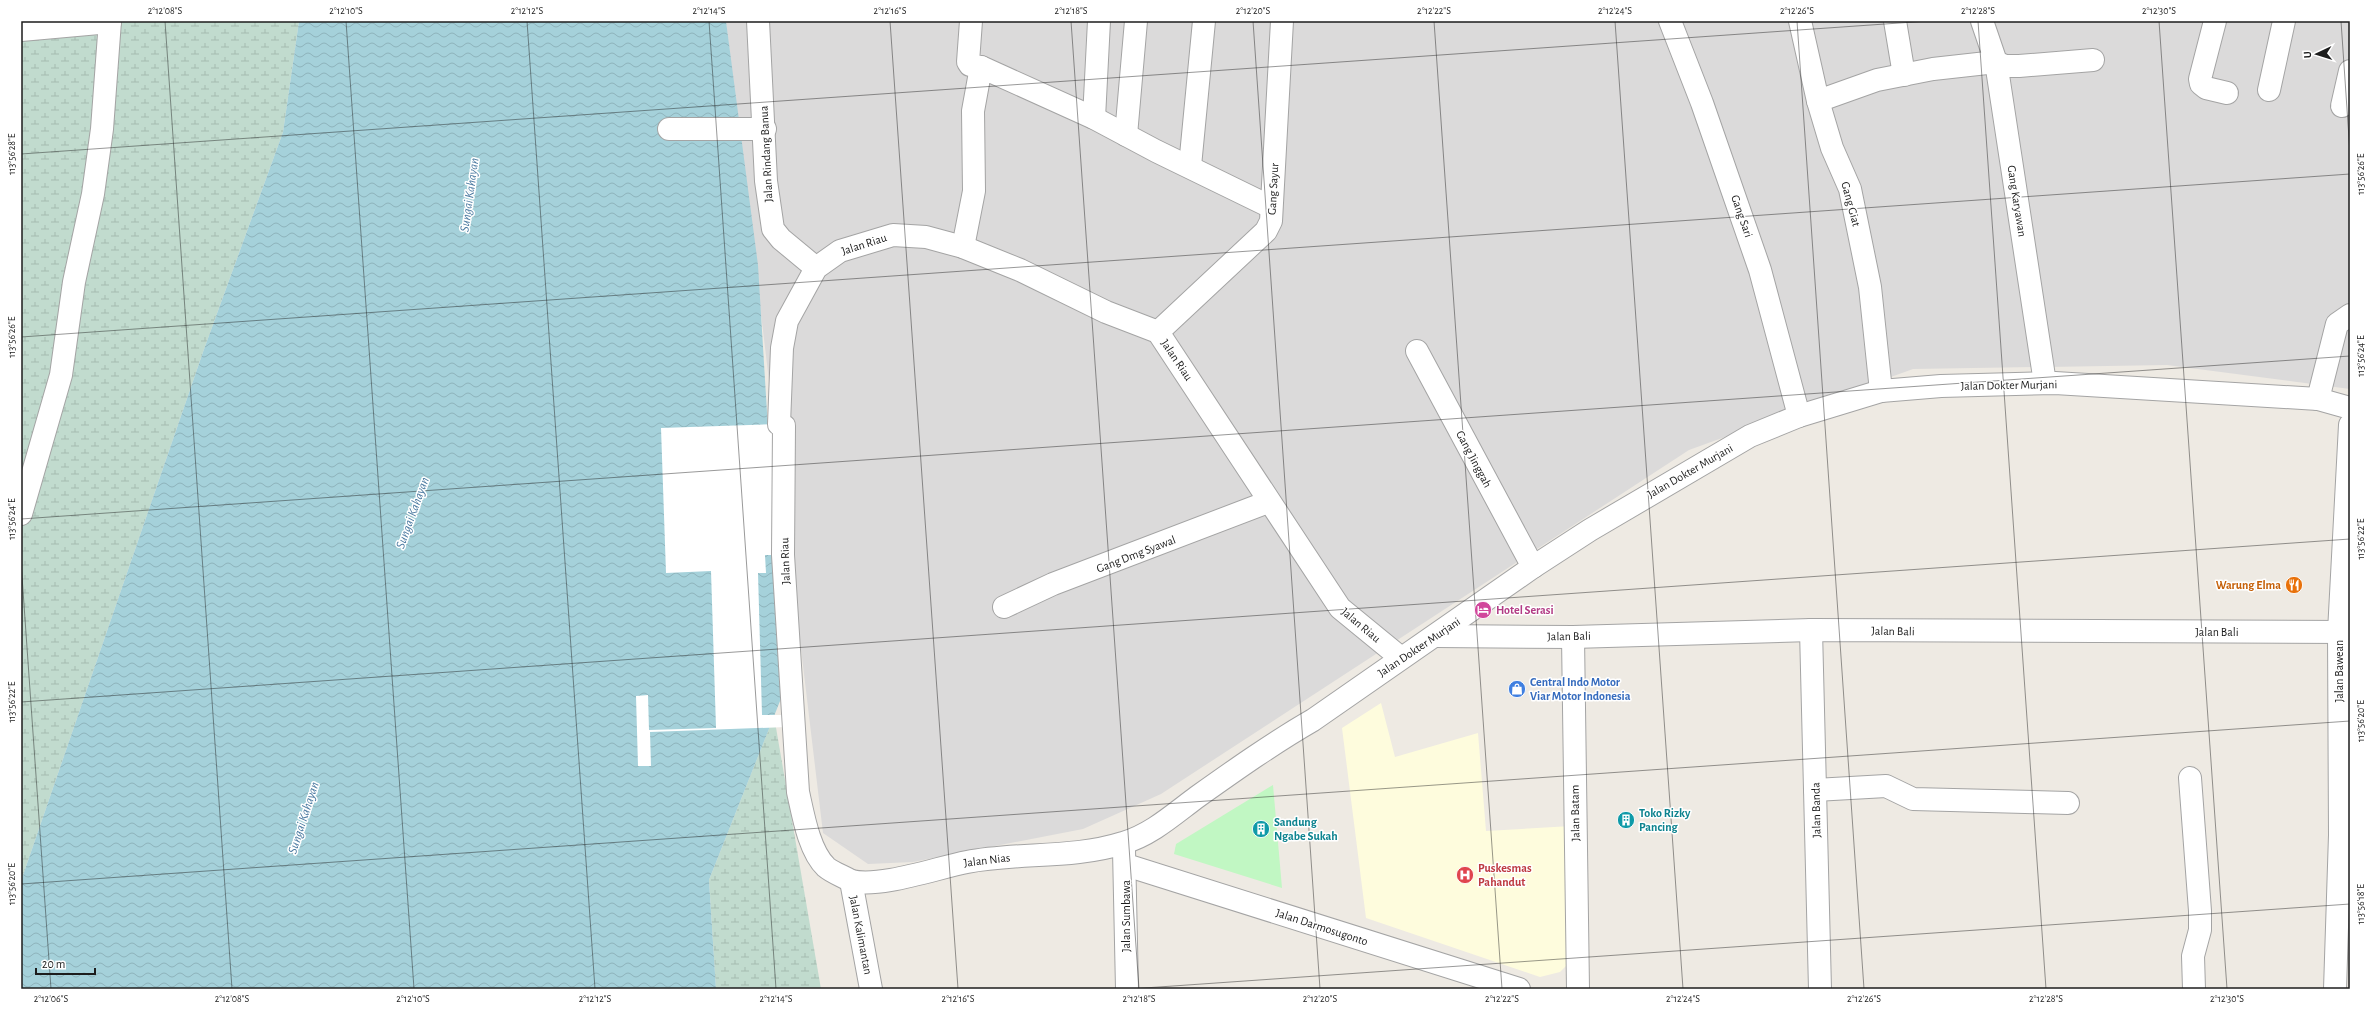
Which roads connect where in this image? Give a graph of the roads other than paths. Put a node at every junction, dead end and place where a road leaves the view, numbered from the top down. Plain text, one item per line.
1 (110, 21) edge
2 (758, 21) edge
3 (971, 21) edge
4 (1099, 21) edge
5 (1136, 21) edge
6 (1204, 21) edge
7 (1282, 21) edge
8 (1670, 21) edge
9 (1800, 21) edge
10 (1895, 21) edge
11 (1982, 21) edge
12 (2215, 21) edge
13 (2284, 21) edge
14 (21, 30) edge
15 (2093, 60) dead end
16 (1996, 62) junction
17 (980, 67) junction
18 (2350, 71) edge
19 (1904, 75) junction
20 (2269, 90) dead end
21 (2227, 93) dead end
22 (1818, 101) junction
23 (2342, 106) dead end
24 (1094, 118) junction
25 (670, 129) dead end
26 (765, 129) junction
27 (1126, 135) junction
28 (1190, 166) junction
29 (1271, 207) junction
30 (963, 247) junction
31 (816, 268) junction
32 (2350, 315) edge
33 (1158, 332) junction
34 (1417, 351) dead end
35 (2045, 383) junction
36 (1881, 391) junction
37 (2318, 399) junction
38 (2350, 408) edge
39 (1800, 416) junction
40 (2350, 425) edge
41 (1268, 502) junction
42 (21, 514) edge
43 (1533, 567) junction
44 (1004, 606) dead end
45 (1811, 630) junction
46 (2344, 632) edge
47 (1436, 636) junction
48 (1573, 637) junction
49 (1401, 658) junction
50 (2190, 778) dead end
51 (1815, 790) junction
52 (2068, 803) dead end
53 (1124, 843) junction
54 (1126, 865) junction
55 (851, 881) junction
56 (871, 989) edge
57 (1127, 989) edge
58 (1519, 989) edge
59 (1578, 989) edge
60 (1820, 989) edge
61 (2194, 989) edge
62 (2335, 989) edge

1 - 14 street
1 - 42 street
2 - 26 street, Jalan Rindang Banua
3 - 17 street
4 - 24 street
5 - 27 street
6 - 28 street
7 - 29 street, Gang Sayur
8 - 39 street, Gang Sari
9 - 22 street, Gang Giat
10 - 19 street
11 - 16 street, Gang Karyawan
12 - 21 street
13 - 20 street
15 - 16 street
16 - 19 street
16 - 35 street, Gang Karyawan
17 - 24 street
17 - 30 street
18 - 23 street
19 - 22 street
22 - 36 street, Gang Giat
24 - 27 street
25 - 26 street
26 - 31 street, Jalan Rindang Banua
27 - 28 street
28 - 29 street
29 - 33 street, Gang Sayur
30 - 31 street, Jalan Riau
30 - 33 street, Jalan Riau
31 - 55 street, Jalan Riau
32 - 37 street
33 - 41 street, Jalan Riau
34 - 43 street, Gang Jinggah
35 - 36 street, Jalan Dokter Murjani
35 - 37 street, Jalan Dokter Murjani
36 - 39 street, Jalan Dokter Murjani
37 - 38 street, Jalan Dokter Murjani
39 - 43 street, Jalan Dokter Murjani
40 - 46 street, Jalan Bawean
41 - 44 street, Gang Dmg Syawal
41 - 49 street, Jalan Riau
43 - 47 street, Jalan Dokter Murjani
45 - 46 street, Jalan Bali
45 - 48 street, Jalan Bali
45 - 51 street, Jalan Banda
46 - 62 street, Jalan Bawean
47 - 48 street, Jalan Bali
47 - 49 street, Jalan Dokter Murjani
48 - 59 street, Jalan Batam
49 - 53 street, Jalan Dokter Murjani
50 - 61 street
51 - 52 street
51 - 60 street, Jalan Banda
53 - 54 street, Jalan Sumbawa
53 - 55 street, Jalan Nias
54 - 57 street, Jalan Sumbawa
54 - 58 street, Jalan Darmosugonto
55 - 56 street, Jalan Kalimantan

